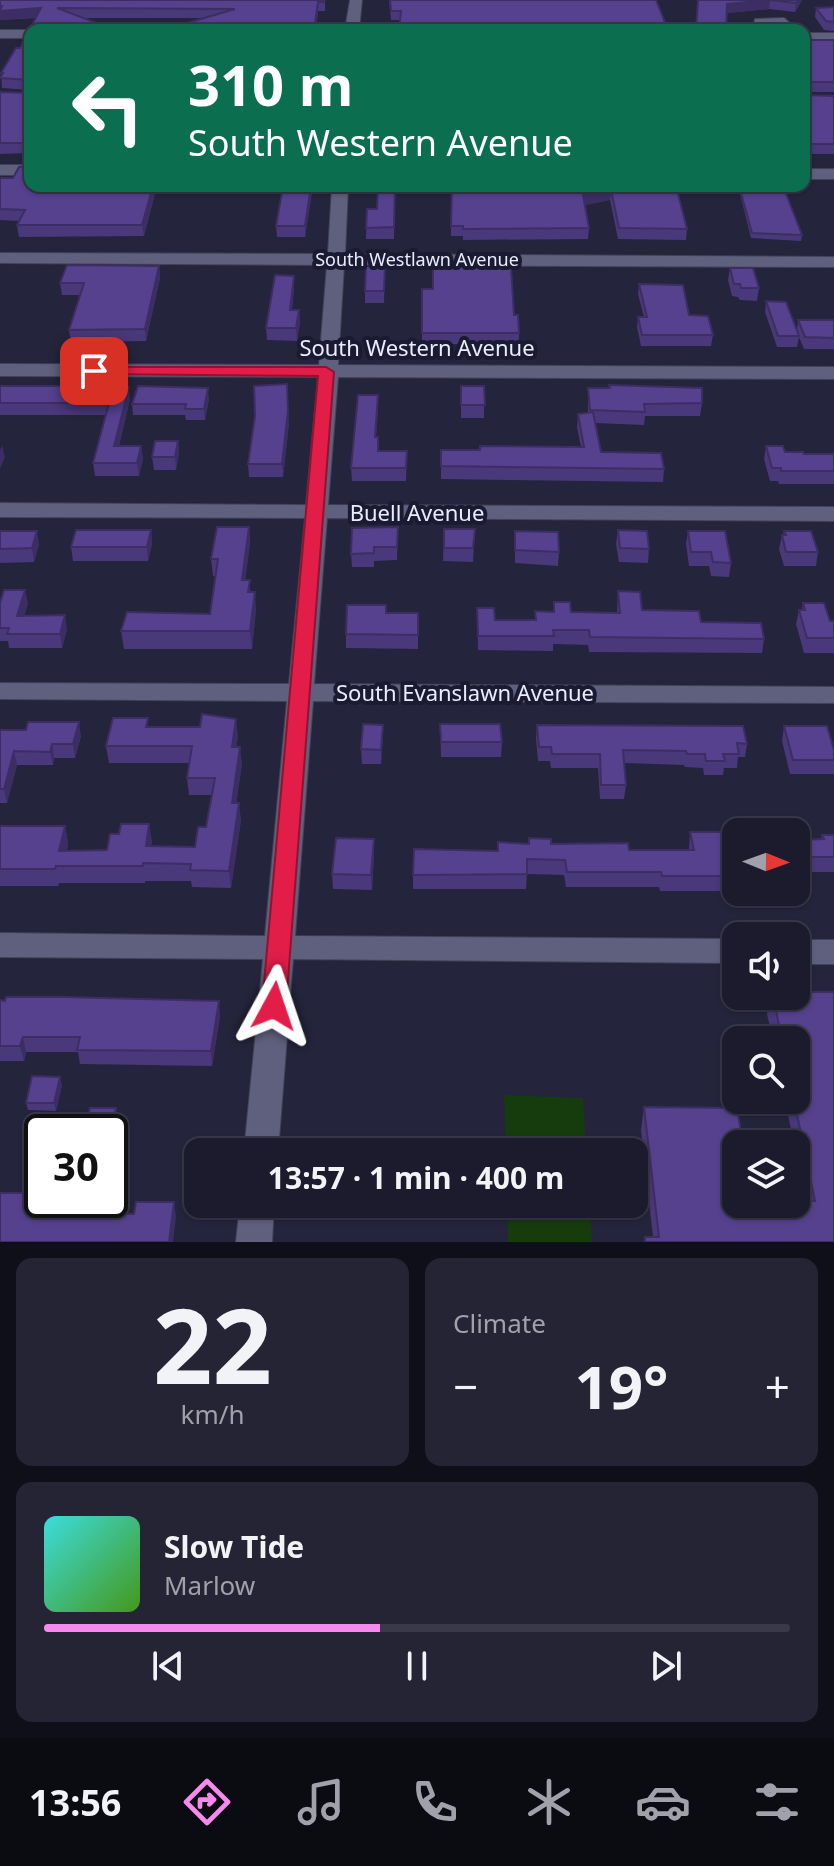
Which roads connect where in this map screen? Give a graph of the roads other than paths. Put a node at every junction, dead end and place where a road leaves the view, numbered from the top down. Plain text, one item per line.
1 (356, 0) edge
2 (353, 24) edge
3 (760, 24) edge
4 (786, 24) edge
5 (0, 34) edge
6 (24, 34) edge
7 (810, 37) edge
8 (834, 37) edge
9 (0, 170) edge
10 (24, 170) edge
11 (810, 174) edge
12 (834, 174) edge
13 (340, 192) edge
14 (0, 258) edge
15 (335, 259) junction
16 (834, 262) edge
17 (0, 370) edge
18 (326, 372) junction
19 (834, 373) edge
20 (0, 510) edge
21 (314, 513) junction
22 (834, 514) edge
23 (0, 691) edge
24 (301, 692) junction
25 (834, 695) edge
26 (0, 945) edge
27 (279, 947) junction
28 (722, 951) edge
29 (810, 952) edge
30 (834, 952) edge
31 (262, 1138) edge
32 (256, 1218) edge
33 (254, 1242) edge

1 - 2 street
3 - 4 street
5 - 6 street
7 - 8 street
9 - 10 street
11 - 12 street
13 - 15 street
14 - 15 street, South Westlawn Avenue
15 - 16 street, South Westlawn Avenue
15 - 18 street
17 - 18 street, South Western Avenue
18 - 19 street, South Western Avenue
18 - 21 street
20 - 21 street, Buell Avenue
21 - 22 street, Buell Avenue
21 - 24 street
23 - 24 street, South Evanslawn Avenue
24 - 25 street, South Evanslawn Avenue
24 - 27 street
26 - 27 street
27 - 28 street
27 - 31 street
29 - 30 street
32 - 33 street

